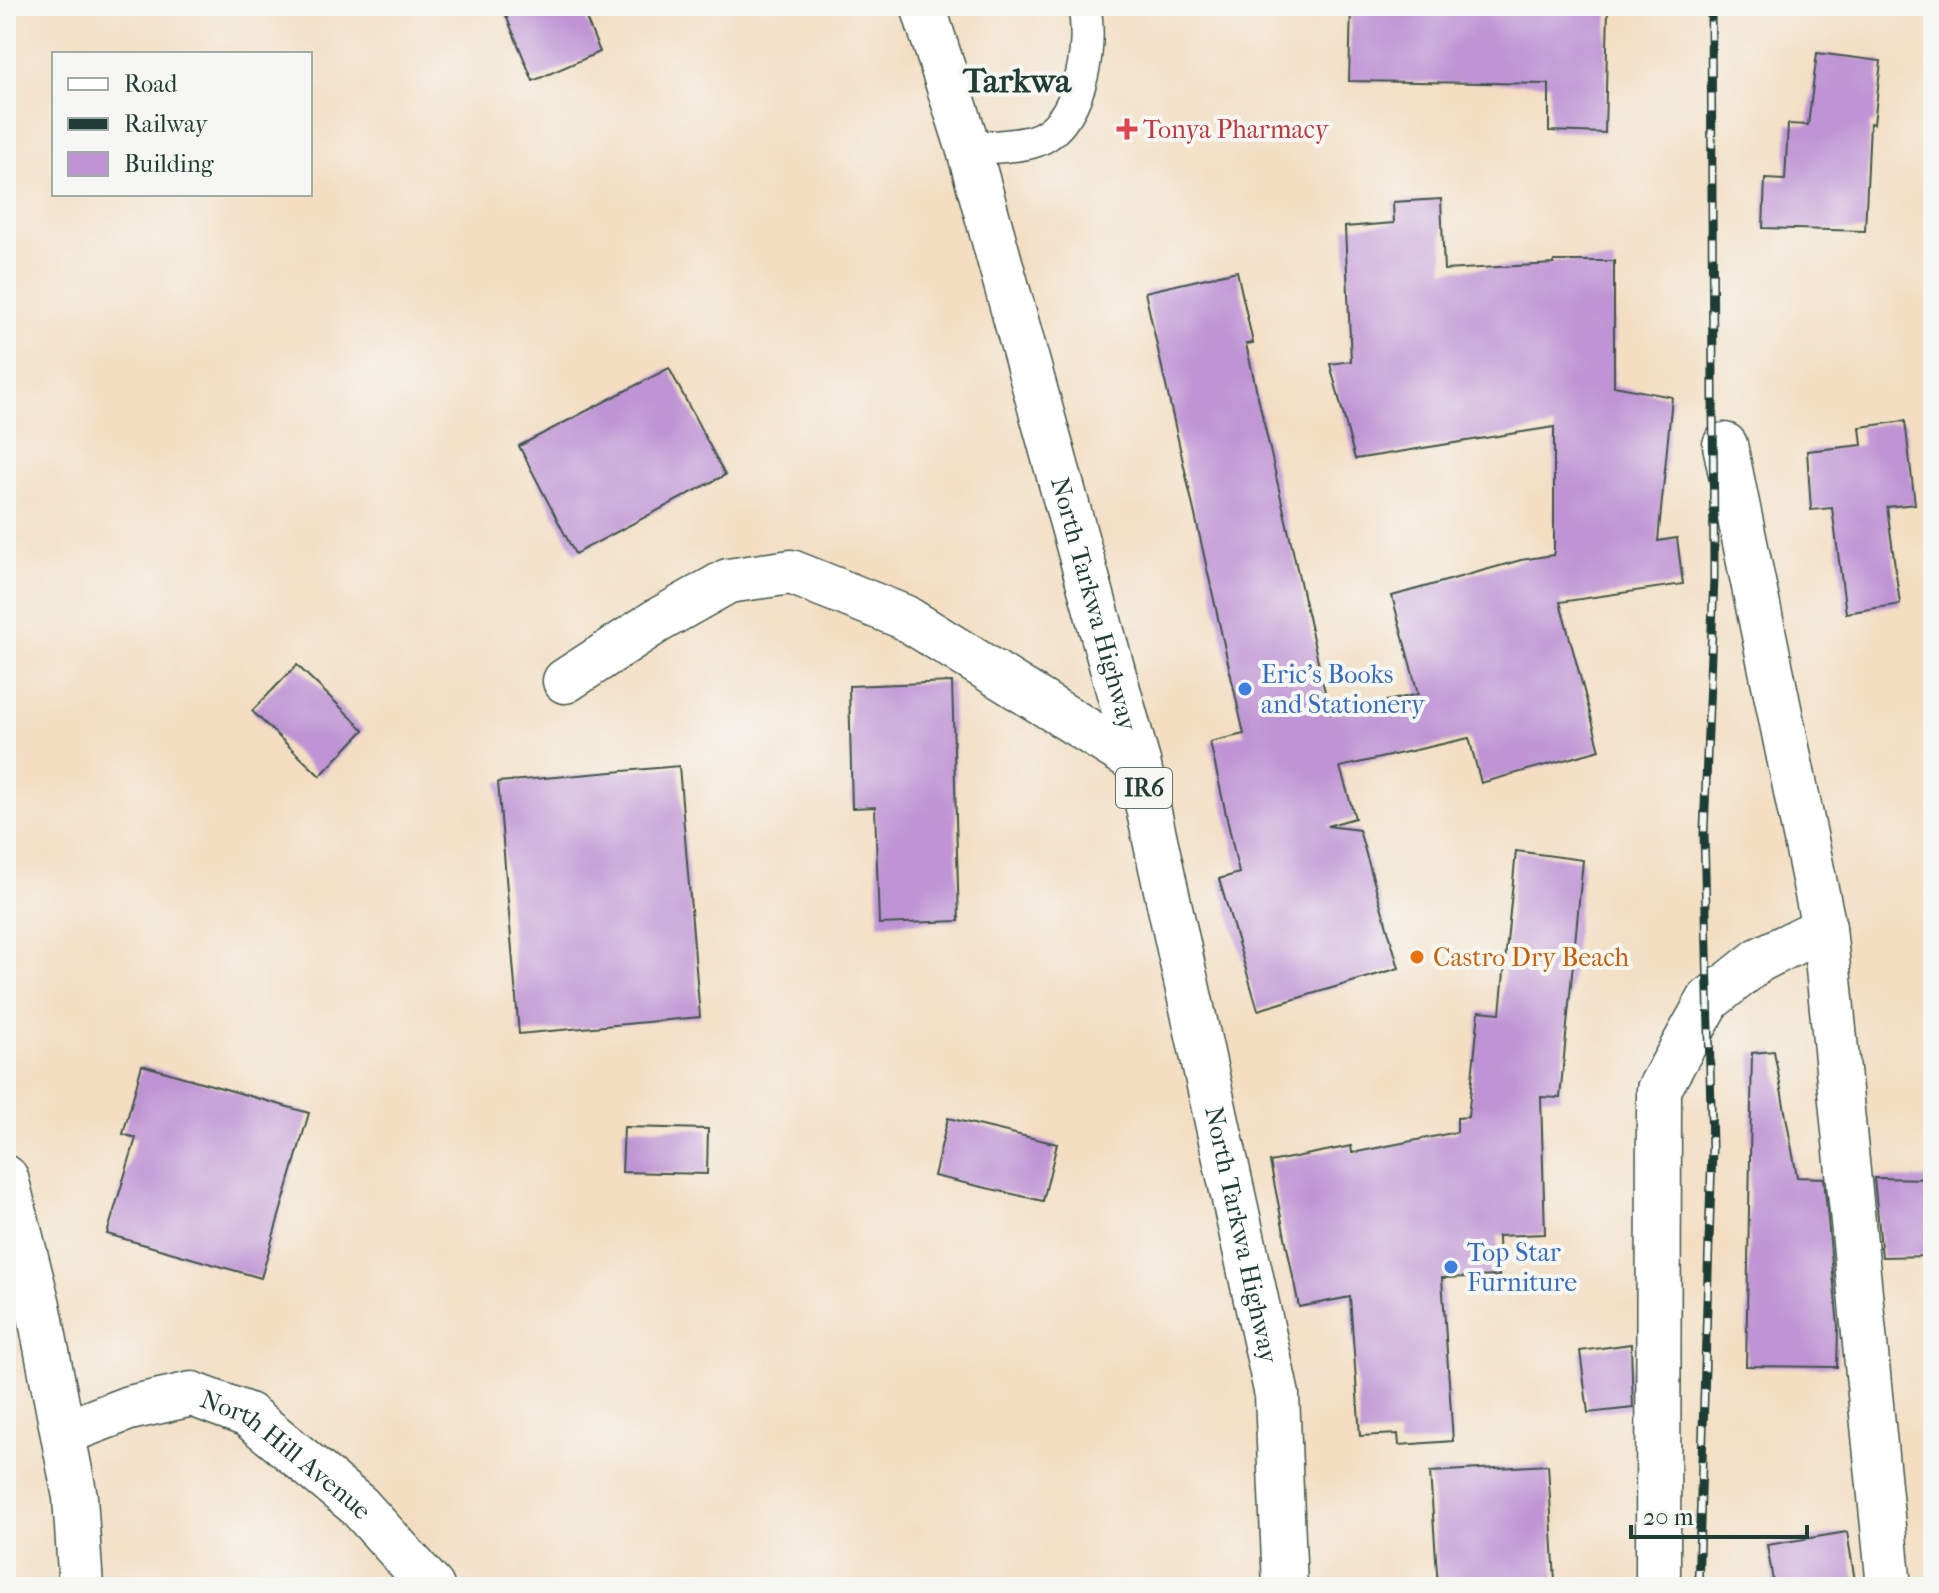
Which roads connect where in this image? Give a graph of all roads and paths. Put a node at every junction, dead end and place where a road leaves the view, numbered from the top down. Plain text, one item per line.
1 (923, 6) edge
2 (1084, 6) edge
3 (969, 150) junction
4 (1725, 445) dead end
5 (565, 681) dead end
6 (1138, 762) junction
7 (1824, 928) junction
8 (6, 1178) edge
9 (63, 1433) junction
10 (81, 1587) edge
11 (432, 1587) edge
12 (1285, 1587) edge
13 (1658, 1587) edge
14 (1889, 1587) edge

1 - 3 street, North Tarkwa Highway / IR6
2 - 3 lane
3 - 6 street, North Tarkwa Highway / IR6
4 - 7 street
5 - 6 street
6 - 12 street, North Tarkwa Highway / IR6
7 - 13 street
7 - 14 street
8 - 9 street
9 - 10 street
9 - 11 street, North Hill Avenue

